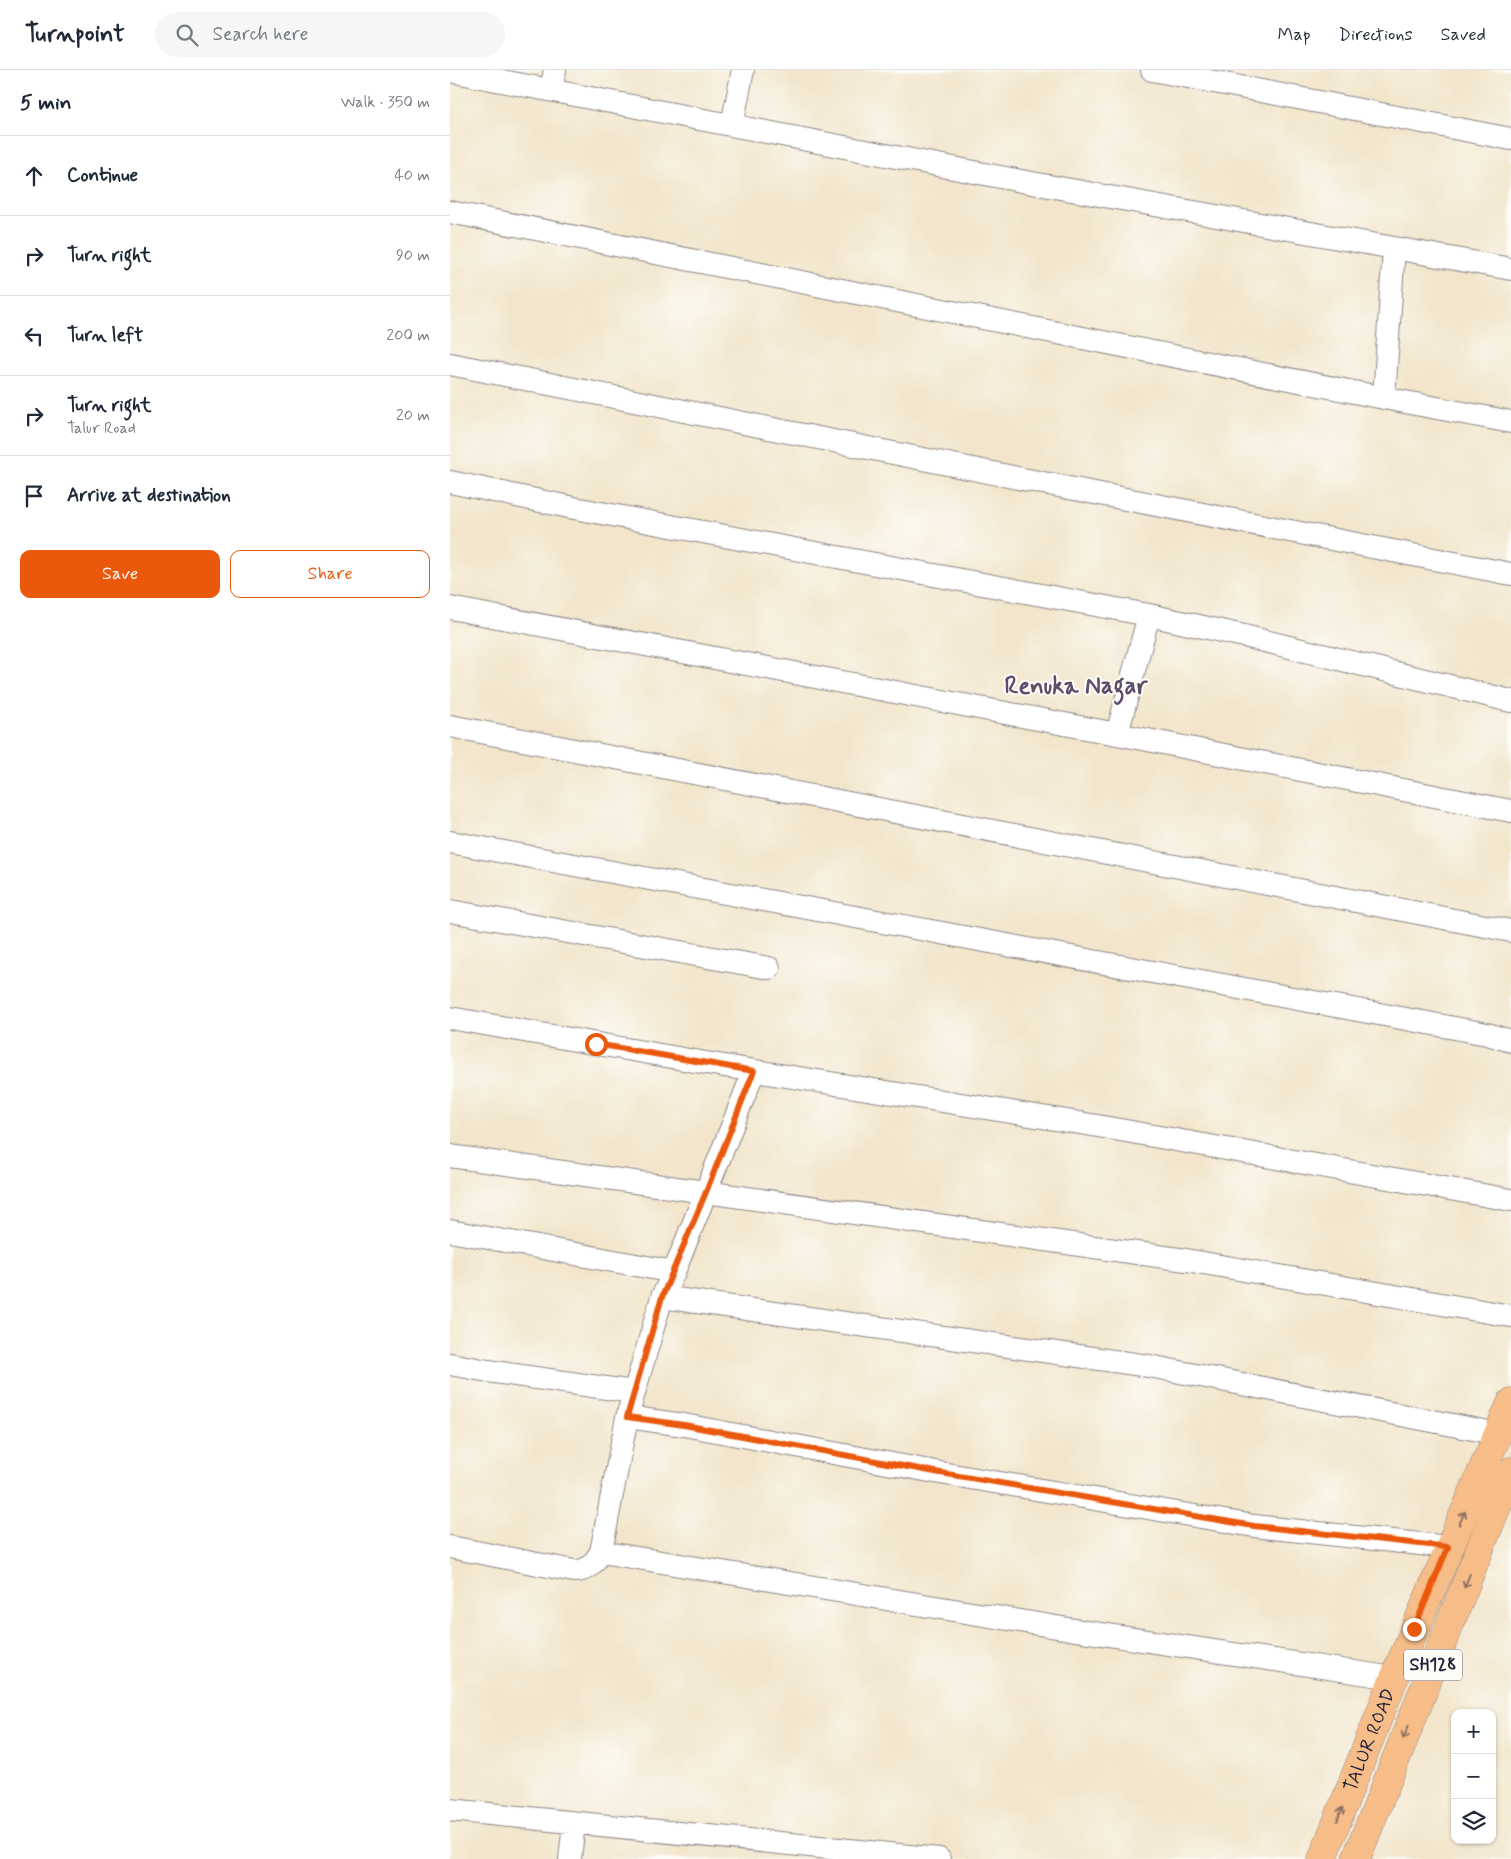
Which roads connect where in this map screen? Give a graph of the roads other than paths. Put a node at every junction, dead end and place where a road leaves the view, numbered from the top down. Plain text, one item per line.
1 (743, 70) edge
2 (1152, 70) edge
3 (450, 71) edge
4 (553, 80) edge
5 (732, 125) junction
6 (1511, 139) edge
7 (450, 212) edge
8 (1394, 248) junction
9 (1511, 269) edge
10 (450, 364) edge
11 (1384, 398) junction
12 (1511, 422) edge
13 (450, 482) edge
14 (1511, 574) edge
15 (450, 608) edge
16 (1149, 616) junction
17 (1511, 701) edge
18 (450, 726) edge
19 (1117, 734) junction
20 (1511, 811) edge
21 (450, 842) edge
22 (450, 911) edge
23 (1511, 931) edge
24 (770, 968) dead end
25 (450, 1018) edge
26 (1511, 1041) edge
27 (754, 1071) junction
28 (450, 1156) edge
29 (706, 1192) junction
30 (1511, 1200) edge
31 (450, 1231) edge
32 (674, 1272) junction
33 (662, 1297) junction
34 (1511, 1316) edge
35 (450, 1364) edge
36 (634, 1392) junction
37 (1511, 1403) edge
38 (627, 1417) junction
39 (1499, 1434) junction
40 (1511, 1471) edge
41 (1448, 1547) junction
42 (450, 1548) edge
43 (601, 1552) junction
44 (1394, 1678) junction
45 (450, 1810) edge
46 (574, 1823) junction
47 (800, 1852) edge
48 (570, 1859) edge
49 (939, 1859) edge
50 (1322, 1859) edge
51 (1356, 1859) edge

1 - 5 street
2 - 6 street
3 - 4 street
4 - 5 street
5 - 8 street
7 - 11 street
8 - 9 street
8 - 11 street
10 - 14 street
11 - 12 street
13 - 16 street
15 - 19 street
16 - 17 street
16 - 19 street
18 - 23 street
19 - 20 street
21 - 26 street
22 - 24 street
25 - 27 street
27 - 29 street
27 - 30 street
28 - 29 street
29 - 32 street
29 - 34 street
31 - 32 street
32 - 33 street
33 - 36 street
33 - 39 street
35 - 36 street
36 - 38 street
37 - 39 main road, TALUR ROAD / SH128
38 - 41 street
38 - 43 street
41 -> 39 main road, TALUR ROAD / SH128
40 -> 51 main road, TALUR ROAD / SH128
41 - 44 main road, TALUR ROAD / SH128
42 - 43 street
43 - 44 street
50 -> 44 main road, TALUR ROAD / SH128
45 - 46 street
46 - 47 street
46 - 48 street
47 - 49 street

